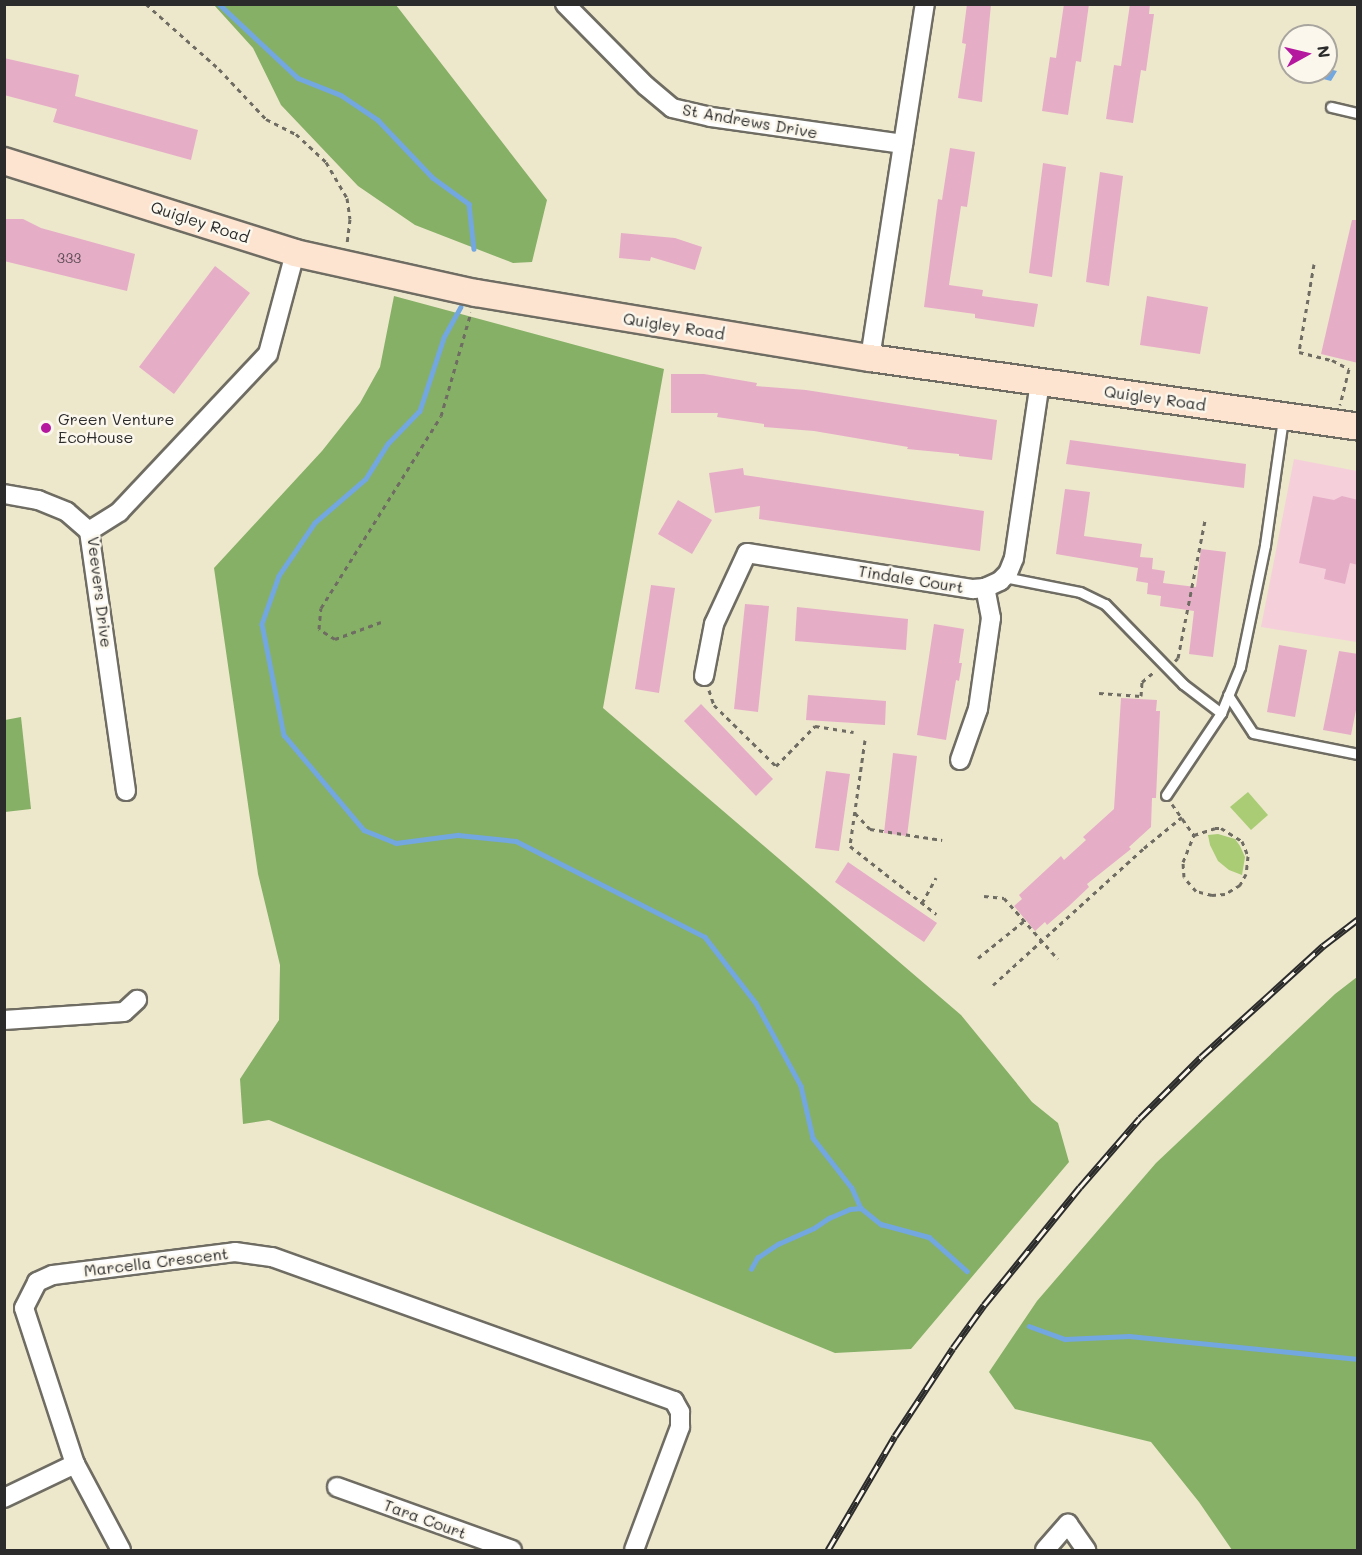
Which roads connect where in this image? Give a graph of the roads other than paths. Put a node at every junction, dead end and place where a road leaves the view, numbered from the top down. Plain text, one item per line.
1 (565, 4) edge
2 (925, 4) edge
3 (1331, 108) dead end
4 (1358, 113) edge
5 (903, 144) junction
6 (4, 161) edge
7 (295, 253) junction
8 (870, 358) junction
9 (1040, 382) junction
10 (1283, 416) junction
11 (1346, 426) edge
12 (4, 494) edge
13 (89, 531) junction
14 (1004, 577) junction
15 (984, 588) junction
16 (704, 676) road end
17 (1228, 695) junction
18 (1221, 713) junction
19 (1358, 754) edge
20 (960, 760) dead end
21 (126, 791) dead end
22 (1166, 795) road end
23 (137, 1000) dead end
24 (4, 1020) edge
25 (75, 1464) junction
26 (337, 1487) dead end
27 (4, 1498) edge
28 (122, 1551) edge
29 (512, 1551) edge
30 (634, 1551) edge
31 (1045, 1551) edge
32 (1086, 1551) edge

1 - 5 street, St Andrews Drive
2 - 5 street
3 - 4 lane
5 - 8 street
6 - 7 street, Quigley Road
7 - 8 street, Quigley Road
7 - 13 street, Veevers Drive
8 - 9 street, Quigley Road
9 - 10 street, Quigley Road
9 - 14 street
10 - 11 street, Quigley Road
10 - 17 lane
12 - 13 street
13 - 21 street, Veevers Drive
14 - 15 street, Tindale Court
14 - 18 lane
15 - 16 street, Tindale Court
15 - 20 street
17 - 18 lane
17 - 19 lane
18 - 22 lane
23 - 24 street
25 - 27 street
25 - 28 street, Marcella Crescent
25 - 30 street, Marcella Crescent
26 - 29 street, Tara Court
31 - 32 street

